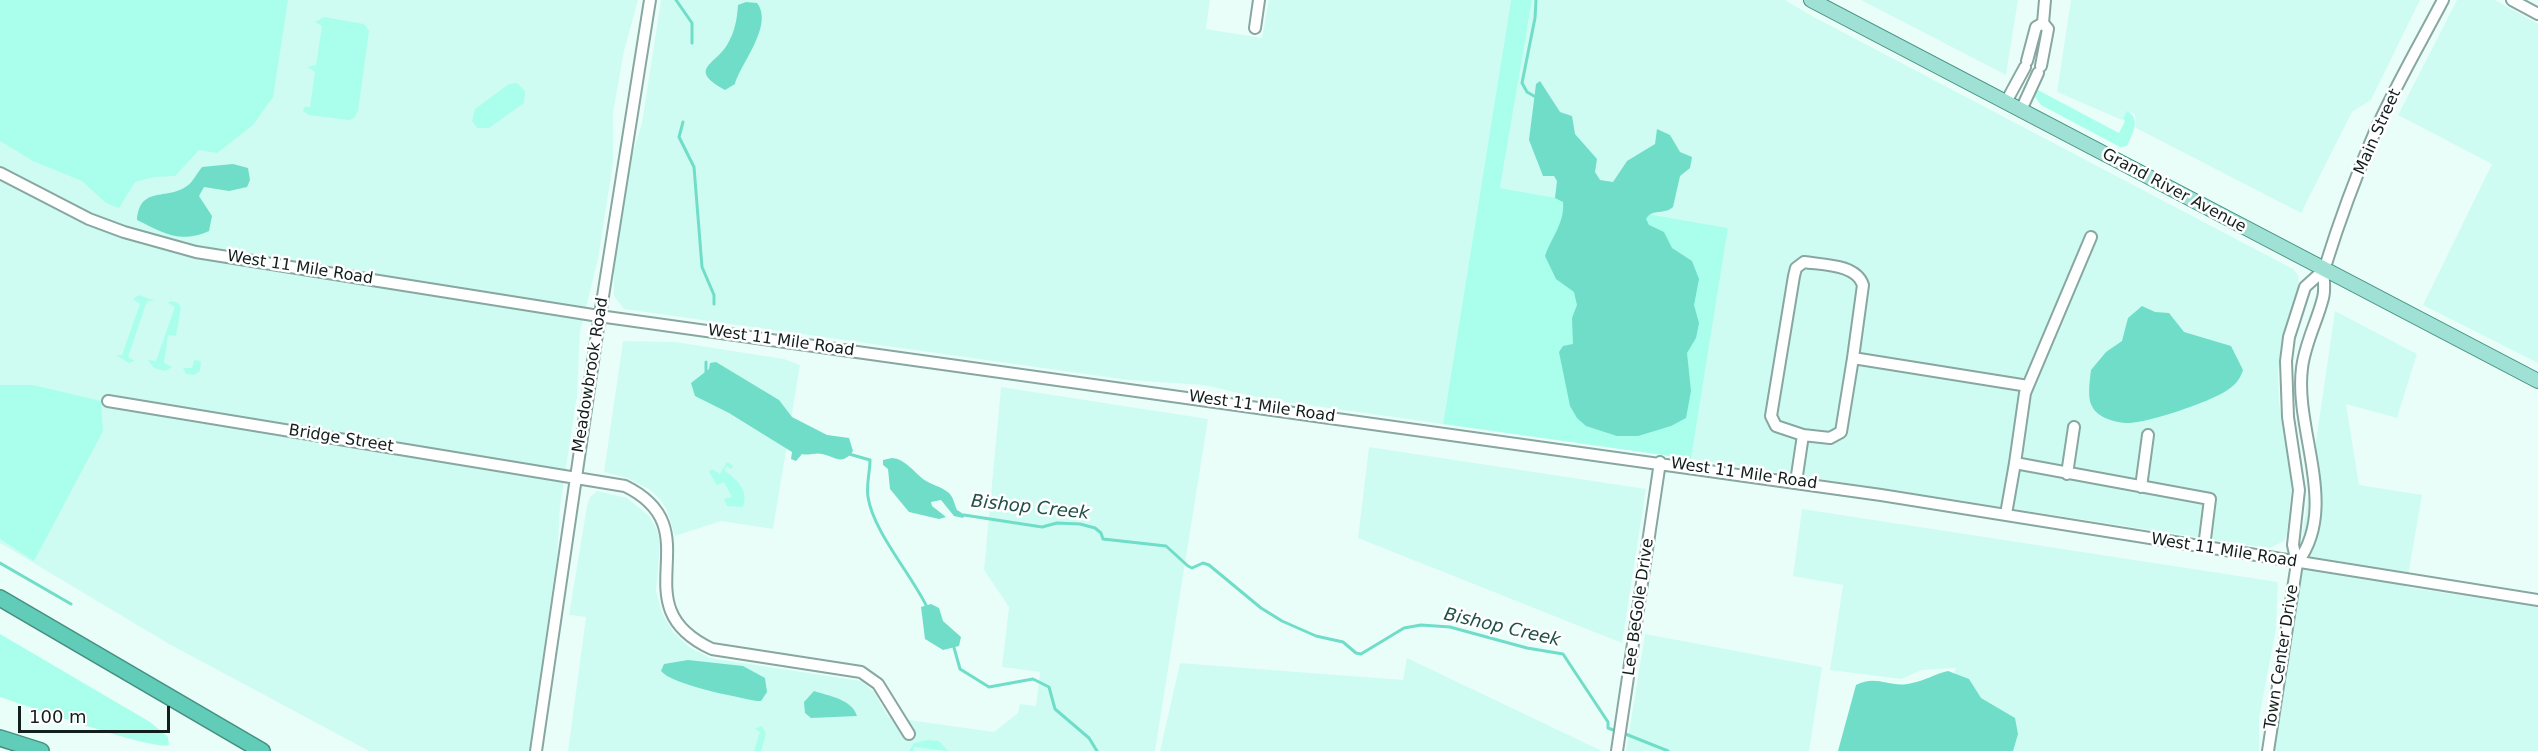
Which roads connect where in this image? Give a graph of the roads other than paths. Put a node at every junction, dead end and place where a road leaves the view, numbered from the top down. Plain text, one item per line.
1 (650, 0) edge
2 (1259, 0) edge
3 (1811, 0) edge
4 (2045, 0) edge
5 (2443, 0) edge
6 (2512, 0) edge
7 (2538, 14) edge
8 (2043, 23) junction
9 (1255, 28) dead end
10 (2006, 102) junction
11 (2020, 110) junction
12 (0, 172) edge
13 (2091, 237) dead end
14 (2325, 269) junction
15 (599, 316) junction
16 (1852, 358) junction
17 (2538, 381) edge
18 (2028, 386) junction
19 (108, 401) dead end
20 (2074, 427) dead end
21 (1803, 435) junction
22 (2148, 435) dead end
23 (1660, 462) junction
24 (2015, 463) junction
25 (2067, 474) junction
26 (575, 476) junction
27 (1796, 482) junction
28 (2141, 487) junction
29 (2006, 514) junction
30 (2204, 547) junction
31 (2297, 563) junction
32 (0, 598) edge
33 (2538, 600) edge
34 (909, 734) dead end
35 (0, 738) edge
36 (41, 751) edge
37 (262, 751) edge
38 (536, 751) edge
39 (1617, 751) edge
40 (2268, 751) edge

1 - 15 street, Meadowbrook Road
2 - 9 street
3 - 10 main road, Grand River Avenue
4 - 8 street
5 - 14 street, Main Street
6 - 7 street
8 - 10 street
8 - 11 street
10 - 11 main road, Grand River Avenue
11 - 14 main road, Grand River Avenue
12 - 15 street, West 11 Mile Road
13 - 18 street
14 - 17 main road, Grand River Avenue
14 - 31 street, Town Center Drive
14 - 31 street, Town Center Drive
15 - 23 street, West 11 Mile Road
15 - 26 street, Meadowbrook Road
16 - 18 street
16 - 21 street
16 - 21 street
18 - 24 street
19 - 26 street, Bridge Street
20 - 25 street
21 - 27 street
22 - 28 street
23 - 27 street, West 11 Mile Road
23 - 39 street, Lee BeGole Drive
24 - 25 street
24 - 29 street
25 - 28 street
26 - 34 street, Bridge Street
26 - 38 street, Meadowbrook Road
27 - 29 street, West 11 Mile Road
28 - 30 street
29 - 30 street, West 11 Mile Road
30 - 31 street, West 11 Mile Road
31 - 33 street, West 11 Mile Road
31 - 40 street, Town Center Drive
32 - 37 highway
35 - 36 highway

